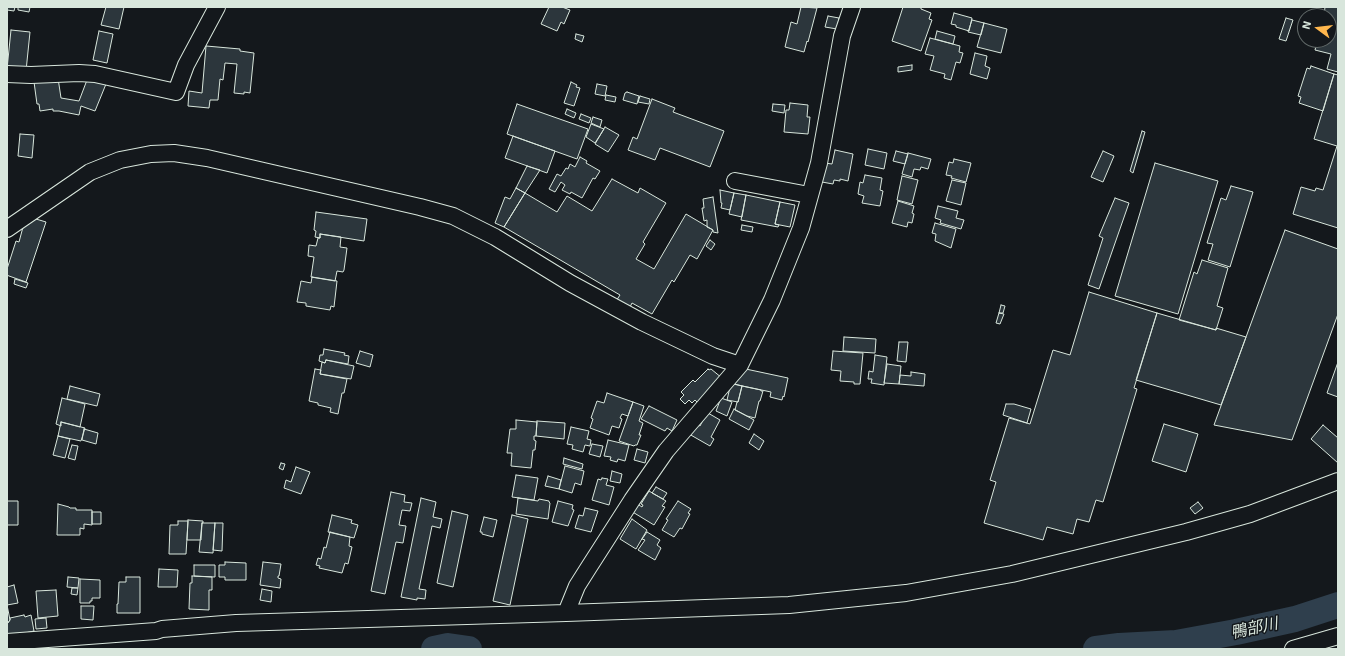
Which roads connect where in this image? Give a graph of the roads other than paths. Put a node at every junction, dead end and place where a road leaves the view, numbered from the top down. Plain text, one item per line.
1 (217, 7) edge
2 (852, 7) edge
3 (7, 74) edge
4 (735, 181) dead end
5 (809, 195) junction
6 (7, 228) edge
7 (740, 365) junction
8 (1338, 481) edge
9 (566, 614) junction
10 (1338, 636) edge
11 (7, 642) edge
12 (1293, 649) edge

1 - 3 street
2 - 5 street
4 - 5 street
5 - 7 street
6 - 7 street
7 - 9 street
8 - 9 street
9 - 11 street
10 - 12 street

